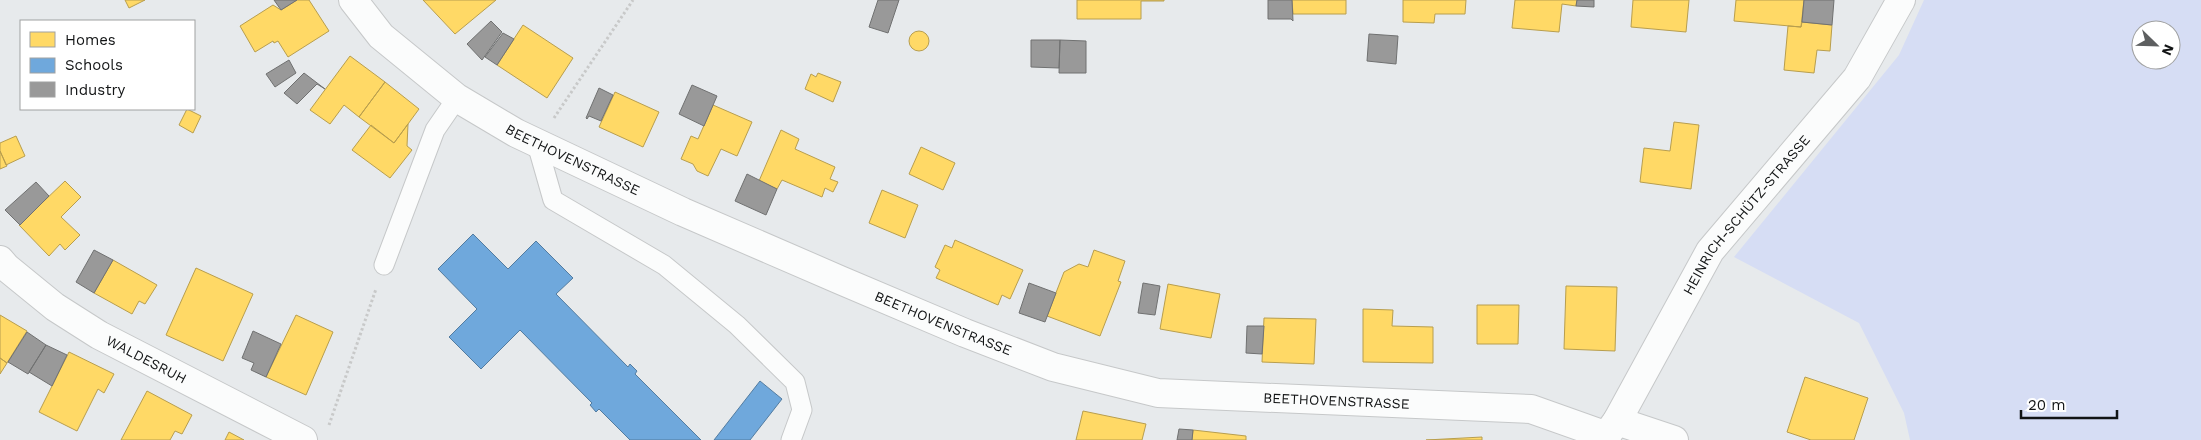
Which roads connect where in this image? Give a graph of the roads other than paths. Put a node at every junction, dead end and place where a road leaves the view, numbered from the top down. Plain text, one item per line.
1 (353, 0) edge
2 (1901, 0) edge
3 (457, 98) junction
4 (537, 144) junction
5 (0, 260) edge
6 (384, 265) road end
7 (1609, 432) edge
8 (315, 434) edge
9 (791, 440) edge
10 (1674, 440) edge

1 - 3 street, BEETHOVENSTRASSE
2 - 7 street, HEINRICH-SCHÜTZ-STRASSE
3 - 4 street, BEETHOVENSTRASSE
3 - 6 lane
4 - 7 street, BEETHOVENSTRASSE
4 - 9 lane
5 - 8 street, WALDESRUH
7 - 10 street, BEETHOVENSTRASSE

